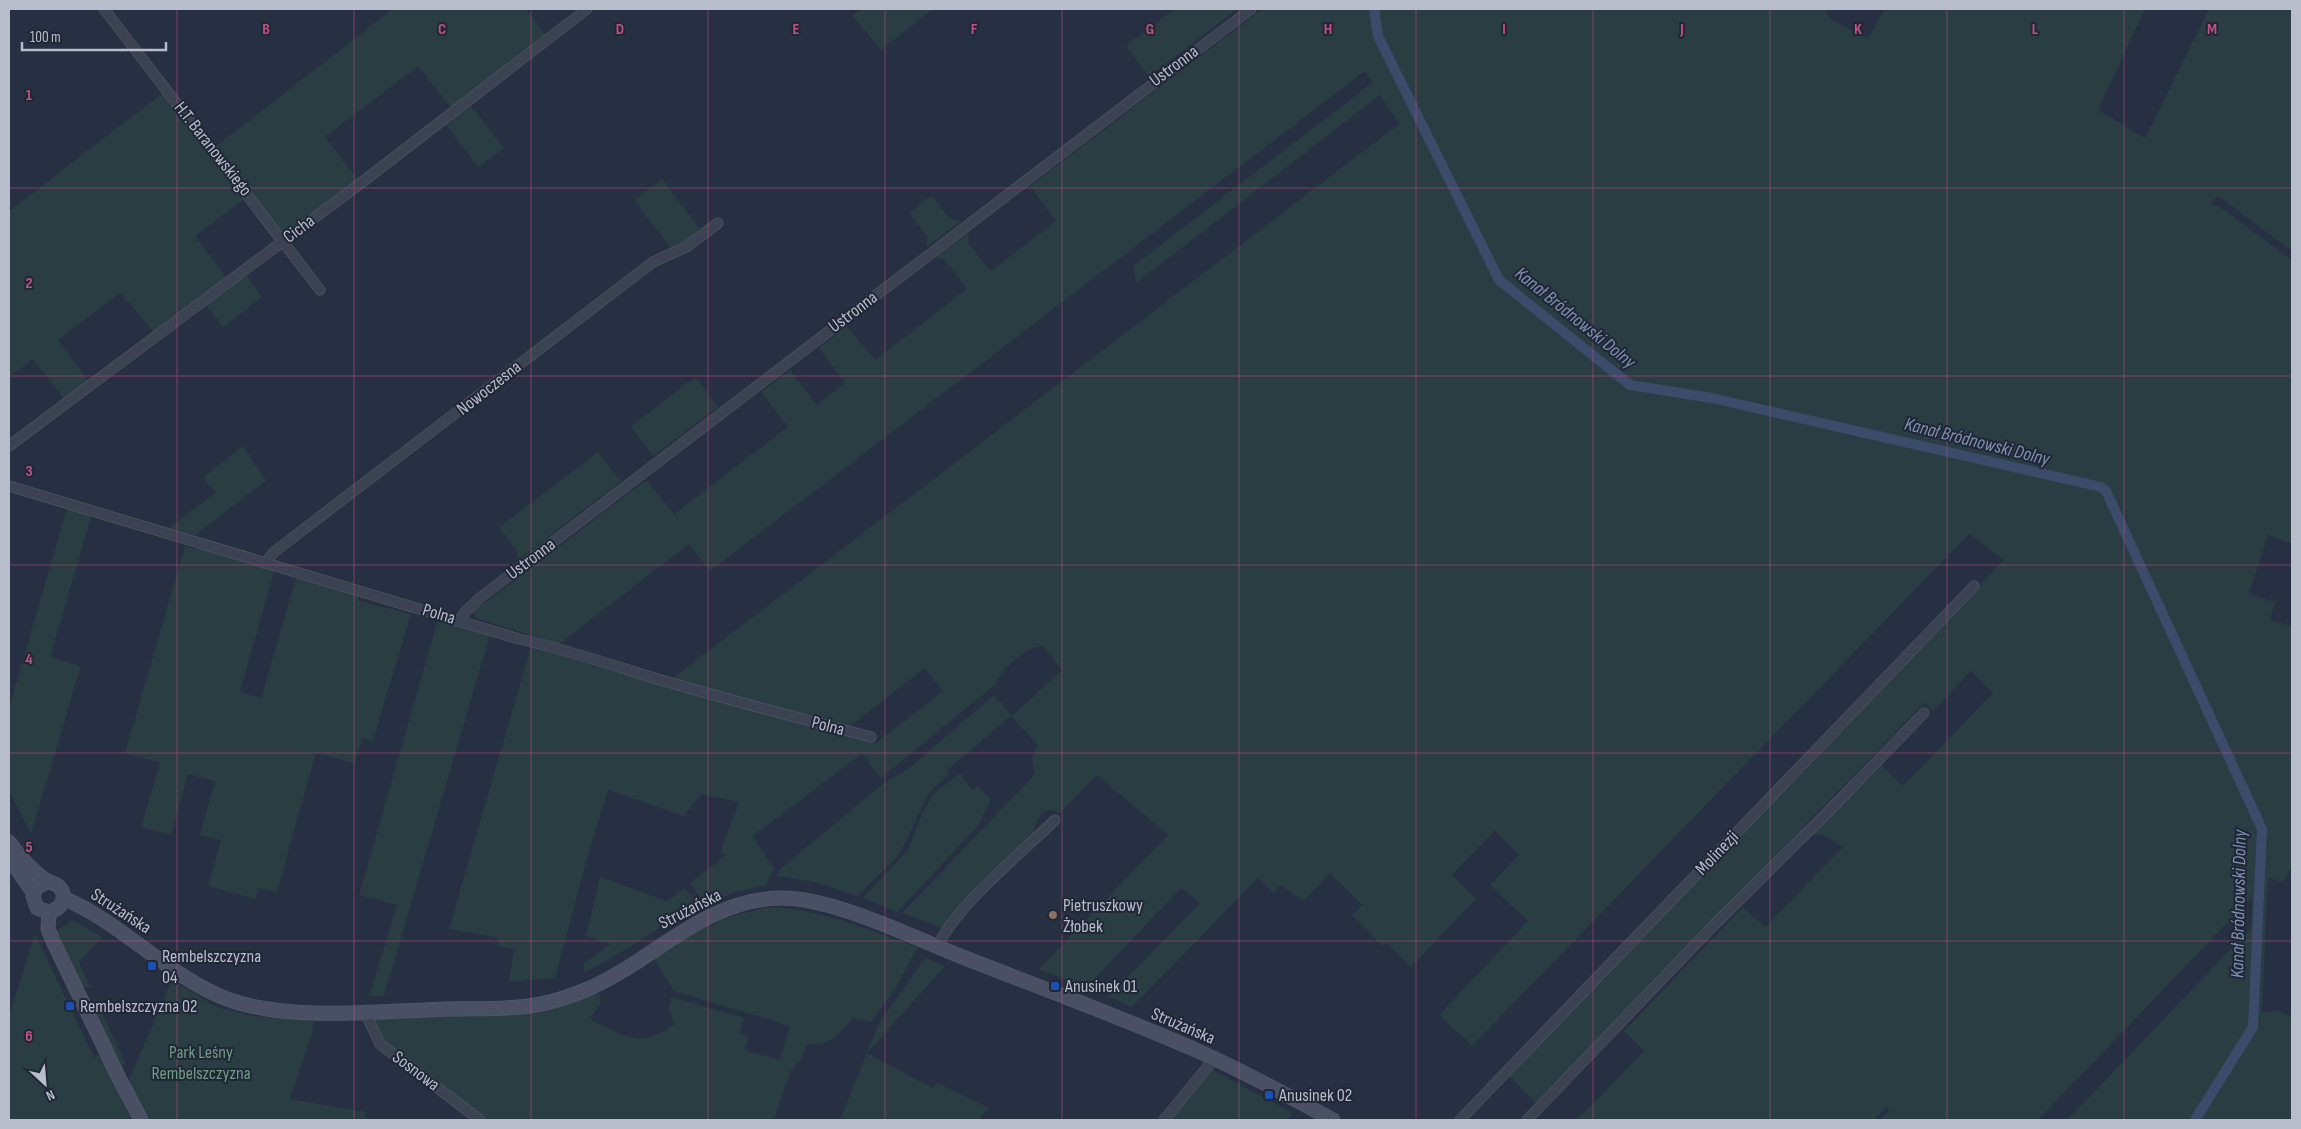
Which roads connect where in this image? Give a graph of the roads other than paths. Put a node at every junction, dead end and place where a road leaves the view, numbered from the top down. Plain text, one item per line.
1 (104, 9) edge
2 (587, 9) edge
3 (1251, 9) edge
4 (718, 223) dead end
5 (284, 241) junction
6 (320, 290) dead end
7 (9, 446) edge
8 (9, 486) edge
9 (265, 563) junction
10 (1974, 586) dead end
11 (460, 621) junction
12 (1924, 713) dead end
13 (871, 737) dead end
14 (1055, 820) dead end
15 (9, 842) edge
16 (9, 858) edge
17 (47, 882) junction
18 (34, 892) junction
19 (63, 898) junction
20 (48, 912) junction
21 (937, 947) junction
22 (365, 1012) junction
23 (1214, 1059) junction
24 (141, 1120) edge
25 (480, 1120) edge
26 (1164, 1120) edge
27 (1333, 1120) edge
28 (1460, 1120) edge
29 (1527, 1120) edge

1 - 5 street, H.T. Baranowskiego
2 - 5 street, Cicha
3 - 11 street, Ustronna
4 - 9 street, Nowoczesna
5 - 6 street, H.T. Baranowskiego
5 - 7 street, Cicha
8 - 9 street, Polna
9 - 11 street, Polna
10 - 28 street, Molinezji
11 - 13 street, Polna
12 - 29 street
14 - 21 street
15 - 17 main road
16 - 18 main road
17 - 18 main road
17 - 19 main road
18 - 20 main road
19 - 20 main road
19 - 22 main road, Strużańska
20 - 24 main road
21 - 22 main road, Strużańska
21 - 23 main road, Strużańska
22 - 25 street, Sosnowa
23 - 26 street
23 - 27 main road, Strużańska

